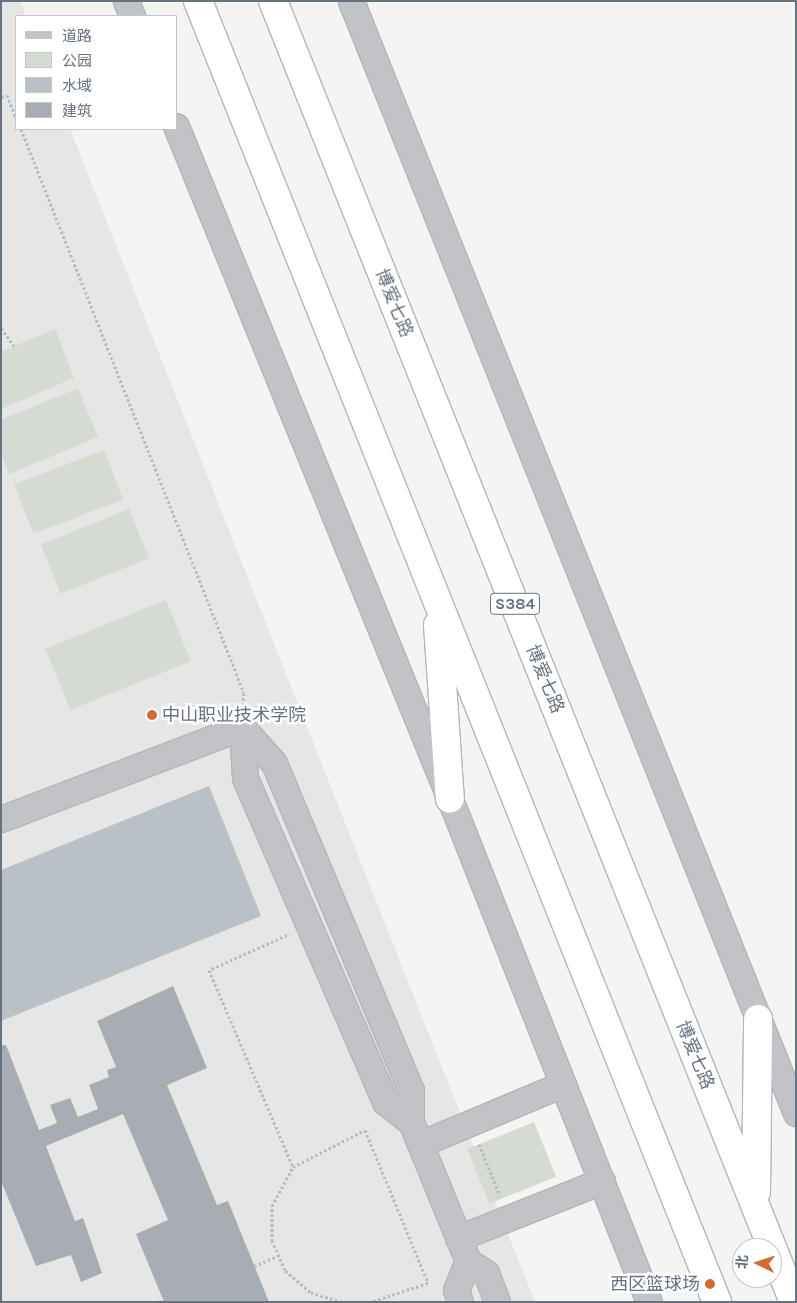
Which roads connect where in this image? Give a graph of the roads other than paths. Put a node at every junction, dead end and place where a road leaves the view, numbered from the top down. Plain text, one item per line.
1 (126, 1) edge
2 (198, 1) edge
3 (273, 1) edge
4 (354, 5) edge
5 (132, 15) edge
6 (178, 130) edge
7 (436, 599) junction
8 (242, 727) junction
9 (450, 799) junction
10 (1, 819) edge
11 (758, 1019) junction
12 (563, 1084) junction
13 (796, 1114) edge
14 (415, 1133) junction
15 (602, 1181) junction
16 (756, 1206) junction
17 (458, 1238) junction
18 (468, 1261) junction
19 (460, 1302) edge
20 (497, 1302) edge
21 (649, 1302) edge
22 (717, 1302) edge
23 (794, 1302) edge

1 - 5 street
2 - 7 highway
3 - 16 highway, 博爱七路 / S384
4 - 11 street
6 - 9 street
7 - 9 highway
7 - 22 highway
8 - 10 street
8 - 14 street
8 - 14 street
9 - 12 street
11 - 13 street
11 - 16 highway
12 - 14 street
12 - 15 street
14 - 17 street
15 - 17 street
15 - 21 street
16 - 23 highway, 博爱七路 / S384
17 - 18 street
18 - 19 street
18 - 20 street

